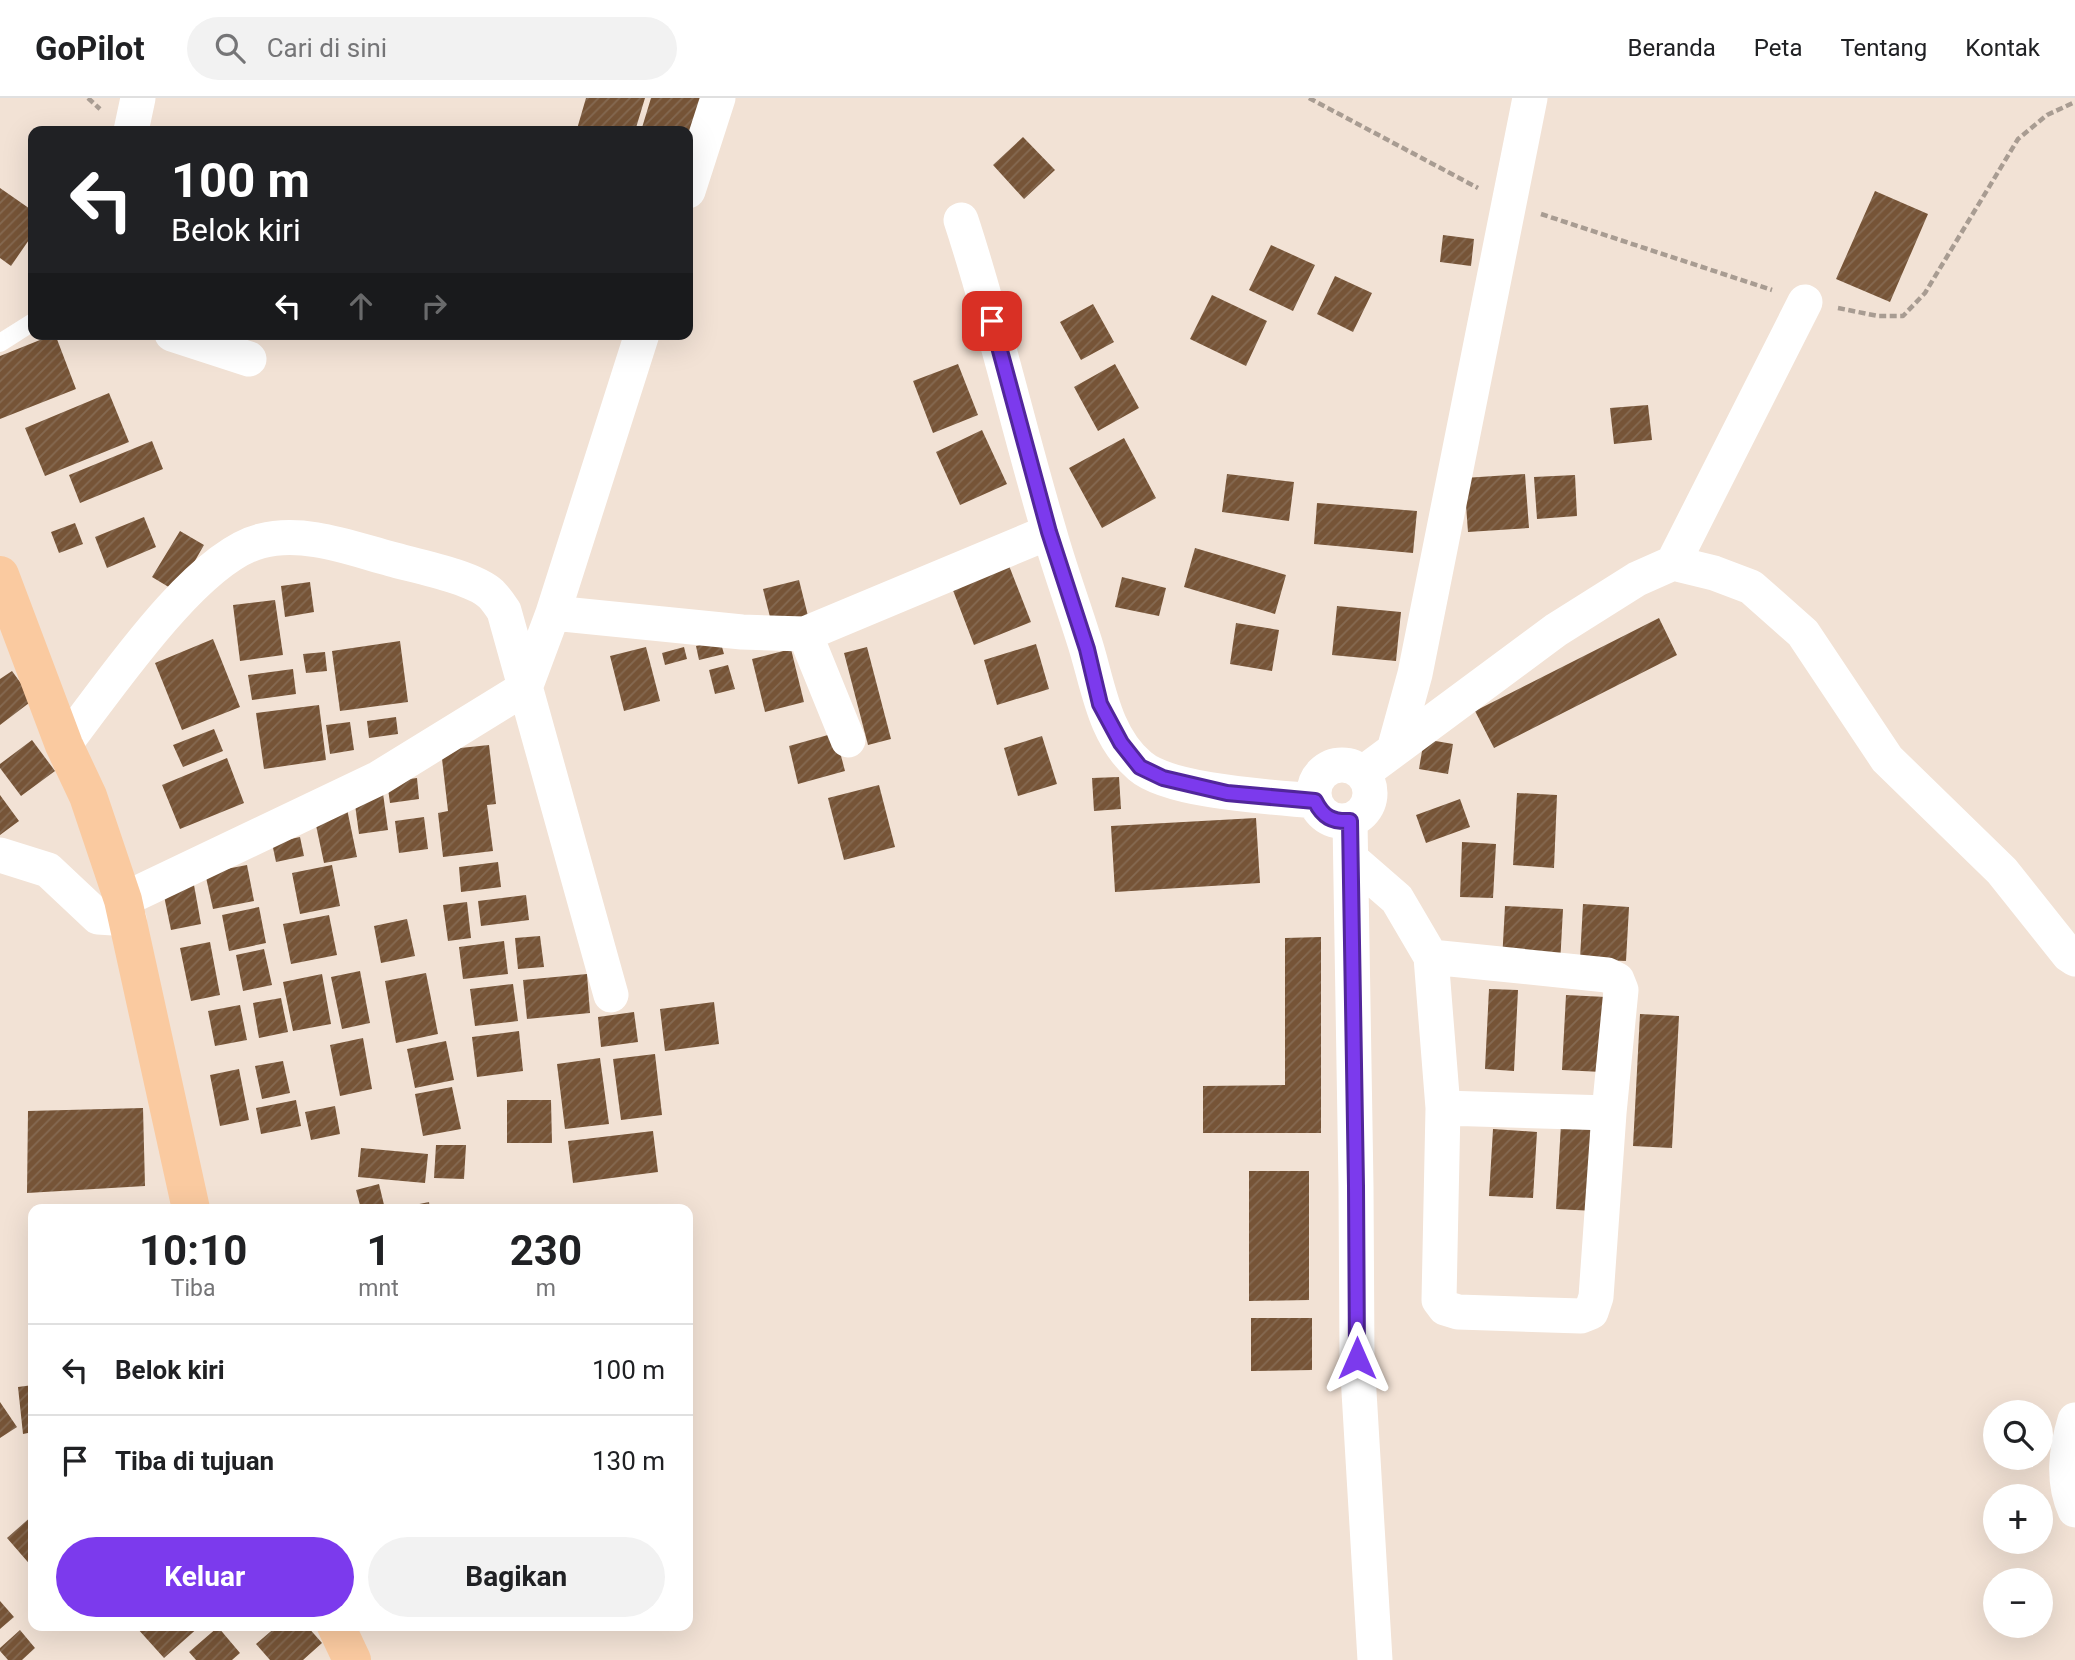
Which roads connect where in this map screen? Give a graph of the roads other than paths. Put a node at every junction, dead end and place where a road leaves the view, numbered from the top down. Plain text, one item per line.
1 (138, 98) edge
2 (718, 98) edge
3 (1530, 98) edge
4 (132, 126) edge
5 (693, 176) edge
6 (961, 220) dead end
7 (1805, 302) road end
8 (28, 326) edge
9 (190, 340) edge
10 (640, 340) edge
11 (0, 343) edge
12 (249, 359) dead end
13 (1049, 532) junction
14 (1673, 562) junction
15 (0, 575) edge
16 (553, 613) junction
17 (805, 634) junction
18 (525, 688) junction
19 (848, 740) dead end
20 (64, 745) junction
21 (1394, 750) junction
22 (1363, 773) junction
23 (1315, 801) junction
24 (1350, 821) junction
25 (0, 855) edge
26 (1351, 859) junction
27 (126, 910) junction
28 (1431, 957) junction
29 (2075, 959) edge
30 (611, 995) dead end
31 (1443, 1108) junction
32 (1609, 1113) junction
33 (190, 1204) edge
34 (2075, 1420) edge
35 (2075, 1510) edge
36 (338, 1631) edge
37 (352, 1660) edge
38 (1375, 1660) edge

1 - 4 street
2 - 5 street
3 - 21 street
6 - 13 street
7 - 14 street
8 - 11 lane
9 - 12 street
10 - 16 street
13 - 17 street
13 - 23 street
14 - 21 street
14 - 29 street
15 - 20 highway
16 - 17 street
16 - 18 street
17 - 19 street
18 - 20 street
18 - 27 street
18 - 30 street
20 - 27 highway
21 - 22 street
22 - 23 street
22 - 24 street
23 - 24 street
24 - 26 street
25 - 27 street
26 - 28 street
26 - 38 street
27 - 33 highway
28 - 31 street
28 - 32 street
31 - 32 street
31 - 32 street
34 - 35 street
36 - 37 highway

